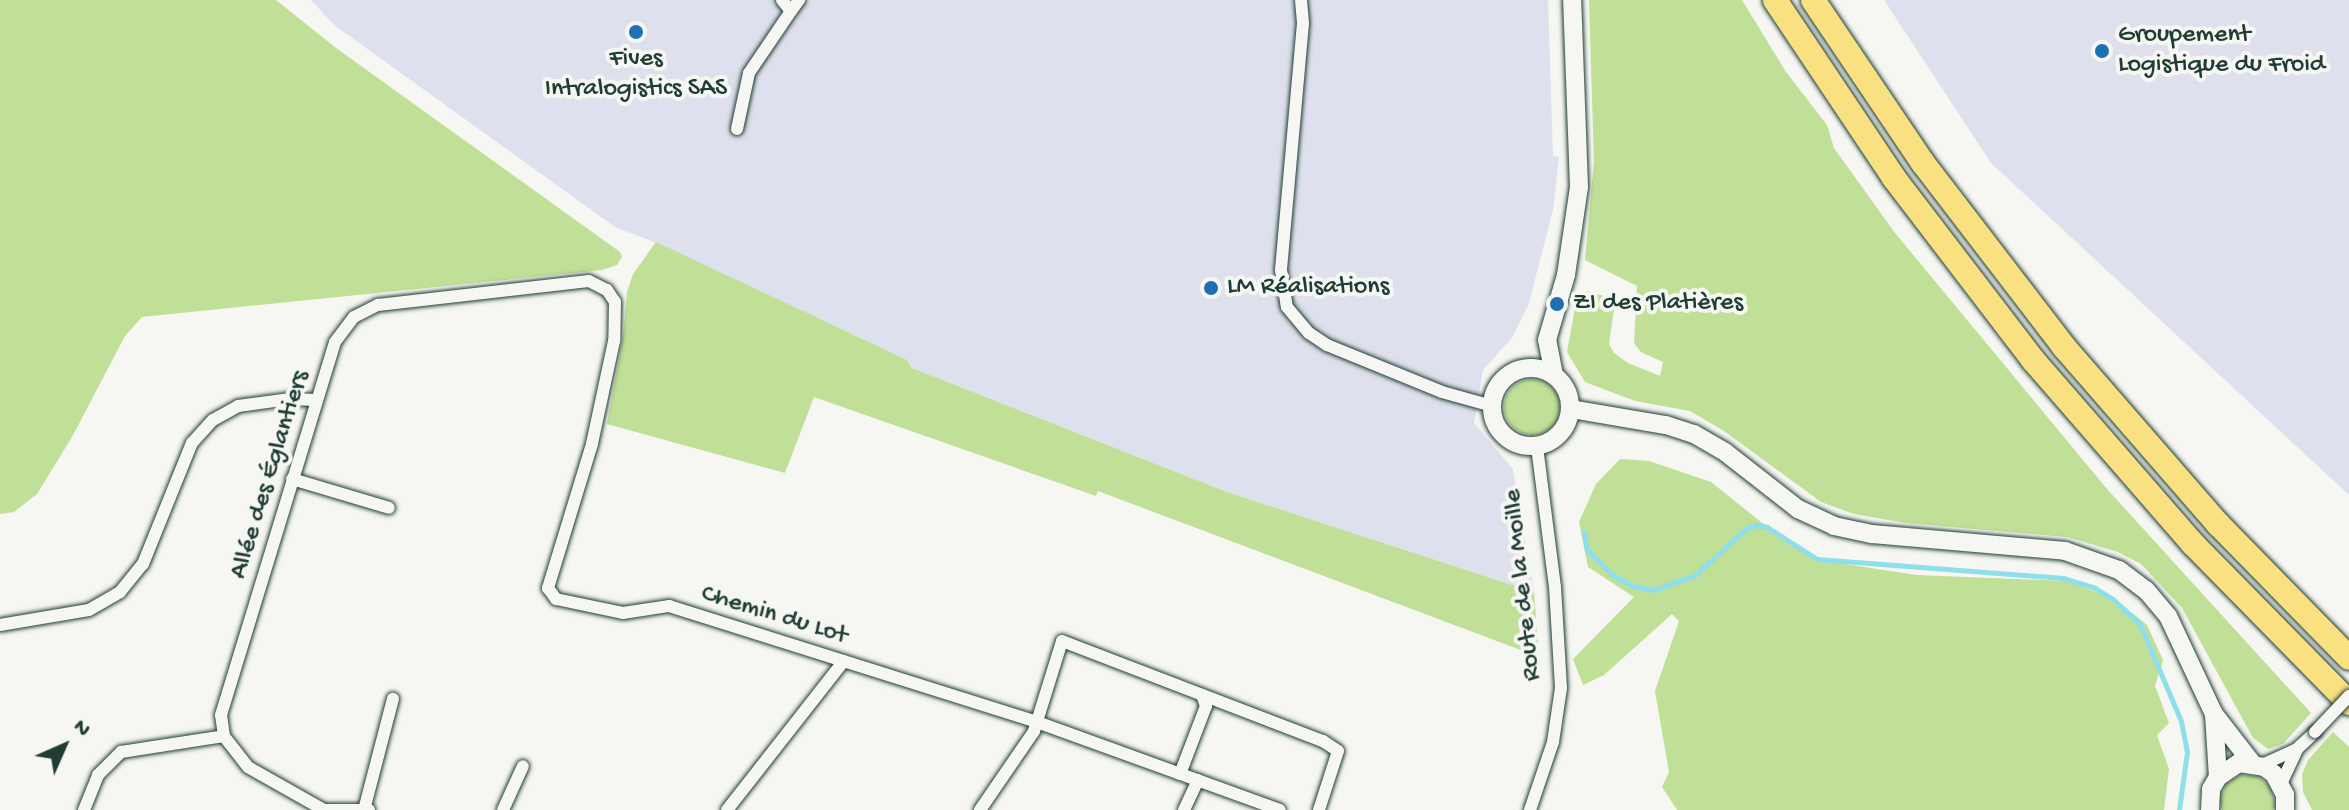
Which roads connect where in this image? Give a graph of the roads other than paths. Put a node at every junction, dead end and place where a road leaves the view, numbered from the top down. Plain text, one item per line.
1 (782, 0) edge
2 (1301, 0) edge
3 (1572, 0) edge
4 (1775, 0) edge
5 (1813, 0) edge
6 (795, 5) edge
7 (737, 129) dead end
8 (607, 290) joint
9 (1547, 340) junction
10 (1512, 372) junction
11 (1554, 375) junction
12 (316, 400) junction
13 (1492, 406) junction
14 (1571, 409) junction
15 (1537, 446) junction
16 (292, 479) junction
17 (389, 508) dead end
18 (0, 625) edge
19 (2349, 658) edge
20 (844, 661) junction
21 (1202, 695) junction
22 (2349, 696) edge
23 (393, 699) dead end
24 (2349, 703) edge
25 (2214, 714) junction
26 (1037, 722) junction
27 (224, 736) junction
28 (2297, 749) junction
29 (2256, 764) junction
30 (523, 766) dead end
31 (1180, 774) junction
32 (2218, 777) junction
33 (1198, 780) junction
34 (2281, 784) junction
35 (2286, 809) edge
36 (84, 810) edge
37 (367, 810) edge
38 (503, 810) edge
39 (727, 810) edge
40 (980, 810) edge
41 (1184, 810) edge
42 (1280, 810) edge
43 (1319, 810) edge
44 (1530, 810) edge
45 (2210, 810) edge

1 - 6 street
2 - 13 street
3 - 9 street
4 - 24 highway
5 - 19 highway
6 - 7 street
8 - 12 street, Allée des Églantiers
8 - 20 street, Chemin du Lot
9 - 10 street
9 - 11 street
10 - 11 street
10 - 13 street
11 - 14 street
12 - 16 street, Allée des Églantiers
12 - 18 street
13 - 15 street
14 - 15 street
14 - 25 street
15 - 44 street, Route de la Moille
16 - 17 street
16 - 27 street, Allée des Églantiers
20 - 26 street, Chemin du Lot
20 - 39 street
21 - 26 street
21 - 31 street
21 - 43 street
22 - 28 street, bridge
23 - 37 street
25 - 29 street
25 - 32 street
26 - 31 street, Chemin du Lot
26 - 40 street
27 - 36 street
27 - 37 street
28 - 29 street
28 - 34 street
29 - 32 street
29 - 34 street
30 - 38 street
31 - 33 street, Chemin du Lot
32 - 45 street
33 - 41 street
33 - 42 street, Chemin du Lot
34 - 35 street

